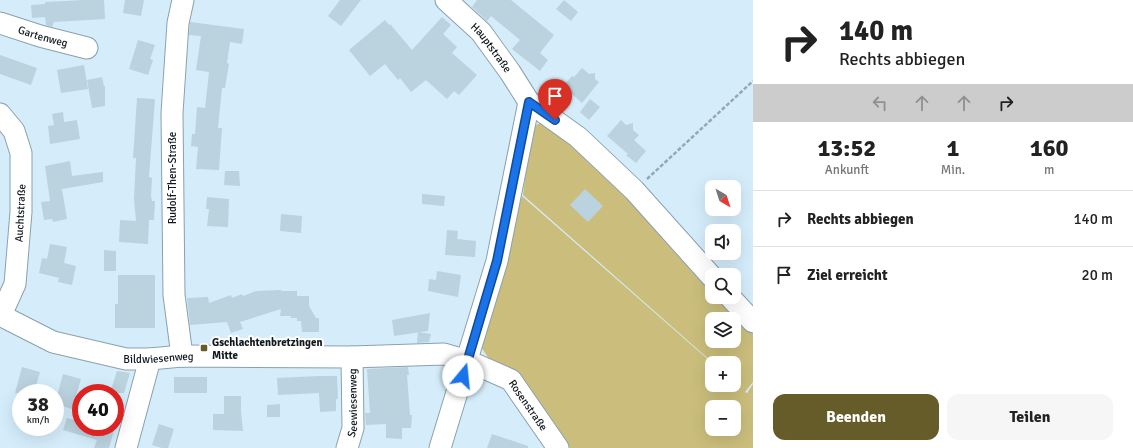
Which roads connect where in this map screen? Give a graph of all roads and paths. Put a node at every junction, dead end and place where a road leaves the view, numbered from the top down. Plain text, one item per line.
1 (183, 0) edge
2 (446, 0) edge
3 (0, 23) edge
4 (87, 48) dead end
5 (753, 81) edge
6 (529, 102) junction
7 (0, 114) edge
8 (634, 190) junction
9 (705, 269) edge
10 (736, 304) edge
11 (0, 315) edge
12 (753, 322) edge
13 (182, 356) junction
14 (352, 357) junction
15 (150, 359) junction
16 (468, 361) junction
17 (126, 448) edge
18 (347, 448) edge
19 (440, 448) edge
20 (558, 448) edge

1 - 13 street, Rudolf-Then-Straße
2 - 6 street, Hauptstraße
3 - 4 street, Gartenweg
5 - 8 path
6 - 8 street
6 - 16 street
7 - 11 street, Auchtstraße
8 - 9 street
10 - 12 street
11 - 15 street, Bildwiesenweg
13 - 14 street, Bildwiesenweg
13 - 15 street, Bildwiesenweg
14 - 16 street, Bildwiesenweg
14 - 18 street, Seewiesenweg
15 - 17 street
16 - 19 street
16 - 20 street, Rosenstraße

